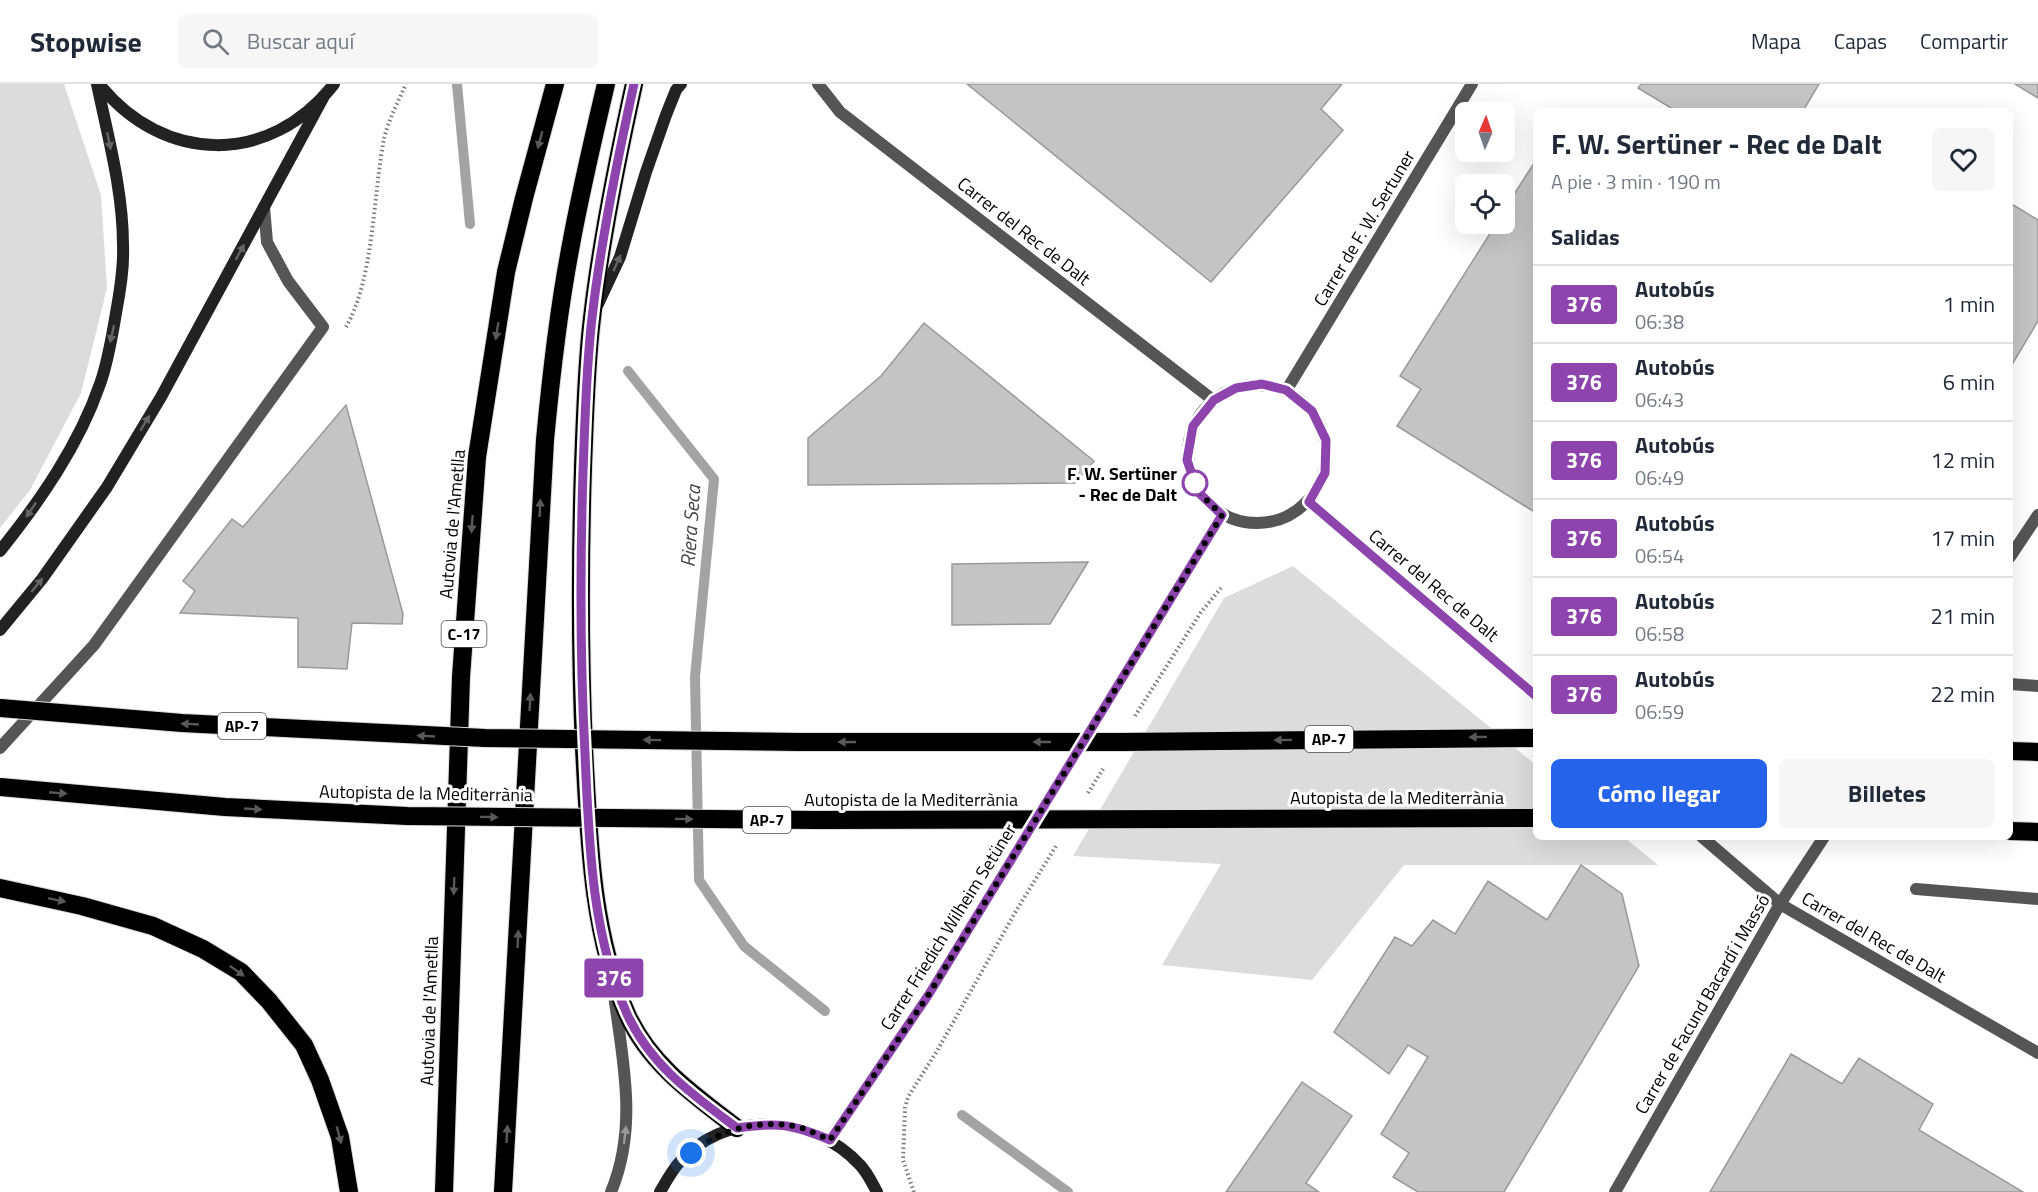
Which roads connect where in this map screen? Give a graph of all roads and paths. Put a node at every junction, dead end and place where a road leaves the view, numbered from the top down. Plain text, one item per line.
1 (98, 84) edge
2 (334, 84) edge
3 (406, 84) edge
4 (555, 84) edge
5 (606, 84) edge
6 (634, 84) edge
7 (681, 84) edge
8 (818, 84) edge
9 (1472, 84) edge
10 (323, 98) junction
11 (264, 207) junction
12 (356, 310) dead end
13 (592, 316) junction
14 (1286, 390) junction
15 (1214, 400) junction
16 (1309, 502) junction
17 (1222, 515) junction
18 (2038, 515) edge
19 (0, 551) edge
20 (2013, 552) edge
21 (0, 630) edge
22 (2013, 684) edge
23 (2038, 686) edge
24 (1533, 693) edge
25 (0, 708) edge
26 (1533, 738) edge
27 (0, 748) edge
28 (2013, 751) edge
29 (2038, 752) edge
30 (0, 787) edge
31 (1533, 818) edge
32 (2013, 831) edge
33 (2038, 832) edge
34 (1705, 840) edge
35 (1822, 840) edge
36 (0, 888) edge
37 (1916, 889) dead end
38 (2038, 899) edge
39 (1780, 904) junction
40 (610, 967) junction
41 (937, 1051) dead end
42 (2038, 1053) edge
43 (737, 1128) junction
44 (830, 1140) junction
45 (349, 1192) edge
46 (444, 1192) edge
47 (503, 1192) edge
48 (611, 1192) edge
49 (660, 1192) edge
50 (877, 1192) edge
51 (914, 1192) edge
52 (1615, 1192) edge

1 - 10 street
1 -> 19 street
2 - 10 street
3 - 12 path
4 -> 46 highway, Autovia de l'Ametlla / C-17
47 -> 5 highway
6 - 13 highway
13 -> 7 street
8 - 15 street, Carrer del Rec de Dalt
9 - 14 street, Carrer de F. W. Sertuner
10 - 11 street
21 -> 11 street
11 - 27 street
13 - 40 highway
14 - 15 street
14 - 16 street
15 - 17 street
16 - 17 street
16 - 24 street, Carrer del Rec de Dalt
17 - 44 street, Carrer Friedich Wilheim Setüner
18 - 20 street
22 - 23 street
26 -> 25 highway, AP-7, bridge
28 - 29 highway
30 -> 31 highway, Autopista de la Mediterrània / AP-7, bridge
32 - 33 highway
34 - 39 street, Carrer del Rec de Dalt
35 - 39 street, Carrer de Facund Bacardí i Massó
36 -> 45 highway
37 - 38 street
39 - 42 street, Carrer del Rec de Dalt
39 - 52 street, Carrer de Facund Bacardí i Massó
40 - 43 highway
48 -> 40 street
41 - 51 path
43 - 44 street
43 - 49 street
44 - 50 street

